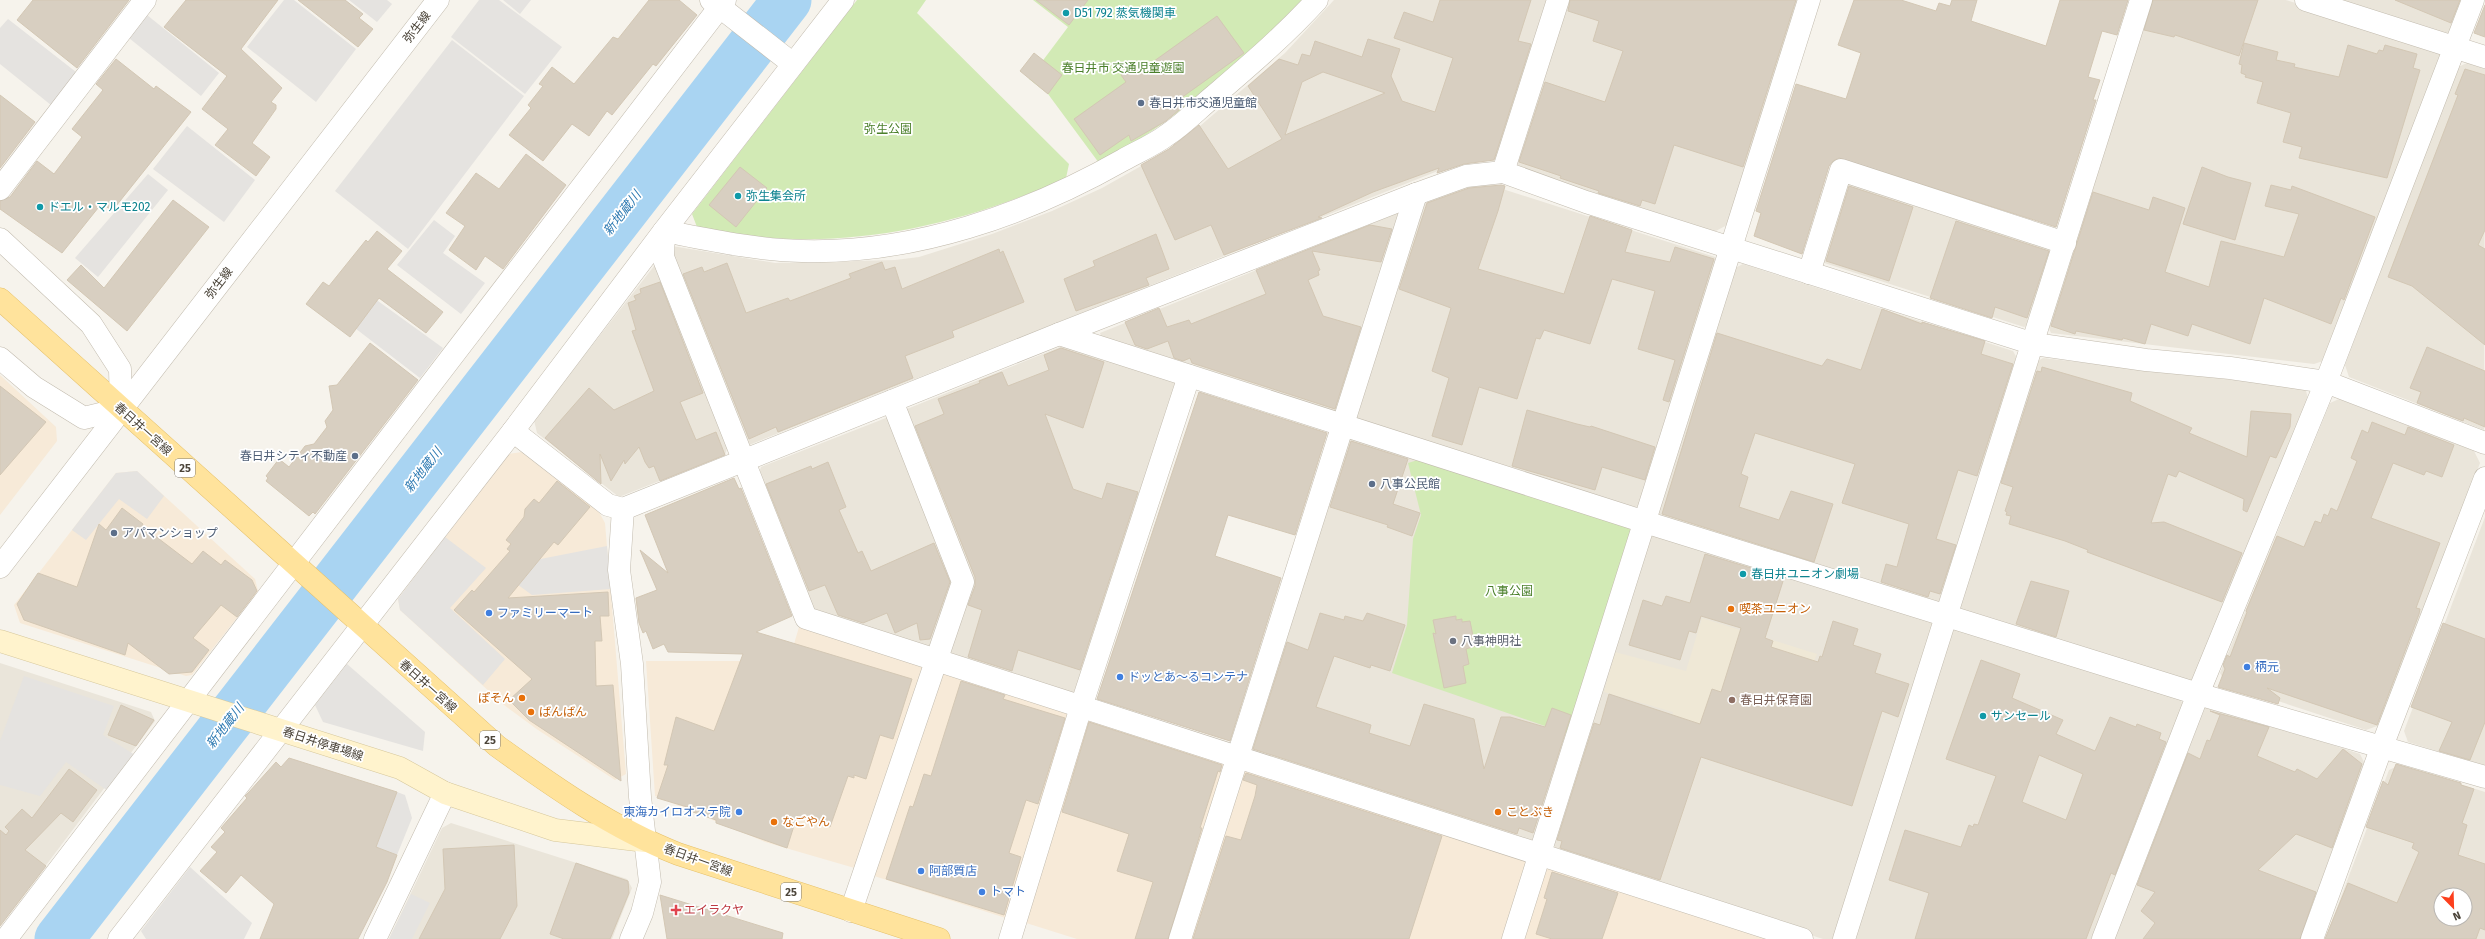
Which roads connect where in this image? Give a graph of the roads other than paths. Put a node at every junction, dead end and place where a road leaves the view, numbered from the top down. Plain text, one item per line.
1 (145, 0) edge
2 (438, 0) edge
3 (843, 0) edge
4 (1317, 0) edge
5 (1558, 0) edge
6 (1809, 0) edge
7 (2142, 0) edge
8 (2306, 0) edge
9 (2473, 0) edge
10 (723, 7) edge
11 (2456, 47) junction
12 (2485, 58) edge
13 (786, 59) junction
14 (1502, 172) junction
15 (0, 189) edge
16 (1416, 194) junction
17 (664, 231) junction
18 (0, 238) edge
19 (2065, 243) junction
20 (1730, 248) junction
21 (1809, 273) junction
22 (0, 299) edge
23 (1059, 334) junction
24 (2034, 344) junction
25 (0, 358) edge
26 (1189, 376) junction
27 (2326, 382) junction
28 (892, 401) junction
29 (121, 409) junction
30 (1344, 425) junction
31 (513, 431) junction
32 (2485, 443) edge
33 (743, 462) junction
34 (2485, 478) edge
35 (623, 509) junction
36 (1645, 522) junction
37 (0, 567) edge
38 (300, 570) junction
39 (1947, 616) junction
40 (356, 622) junction
41 (0, 641) edge
42 (937, 660) junction
43 (2198, 694) junction
44 (196, 703) junction
45 (1081, 707) junction
46 (274, 728) junction
47 (2381, 749) junction
48 (1237, 757) junction
49 (2485, 777) edge
50 (445, 793) junction
51 (645, 840) junction
52 (1540, 855) junction
53 (851, 911) junction
54 (642, 913) junction
55 (6, 939) edge
56 (119, 939) edge
57 (375, 939) edge
58 (631, 939) edge
59 (648, 939) edge
60 (939, 939) edge
61 (1010, 939) edge
62 (1180, 939) edge
63 (1513, 939) edge
64 (1802, 939) edge
65 (1844, 939) edge
66 (2103, 939) edge
67 (2312, 939) edge

1 - 15 street
2 - 29 street, 弥生線
3 - 13 street
4 - 17 street
5 - 14 street
6 - 20 street
7 - 19 street
8 - 11 street
9 - 11 street
10 - 13 street
10 - 38 street
11 - 12 street
11 - 27 street
13 - 17 street
14 - 16 street
14 - 20 street
16 - 23 street
16 - 30 street
17 - 31 street
17 - 33 street
18 - 29 street
19 - 21 street
19 - 24 street
20 - 21 street
20 - 36 street
21 - 24 street
22 - 29 main road, 春日井一宮線 / 25
23 - 26 street
23 - 28 street
24 - 27 street
24 - 39 street
25 - 29 street
26 - 30 street
26 - 45 street
27 - 32 street
27 - 43 street
28 - 33 street
28 - 42 street
29 - 37 street, 弥生線
29 - 38 main road, 春日井一宮線 / 25
30 - 36 street
30 - 48 street
31 - 35 street
31 - 40 street
33 - 35 street
33 - 42 street
34 - 47 street
35 - 51 street
36 - 39 street
36 - 52 street
38 - 40 main road, 春日井一宮線 / 25
38 - 44 street
39 - 43 street
39 - 65 street
40 - 46 street
40 - 51 main road, 春日井一宮線 / 25
41 - 44 main road, 春日井停車場線
42 - 45 street
42 - 53 street
43 - 47 street
43 - 66 street
44 - 46 main road, 春日井停車場線
44 - 55 street
45 - 48 street
45 - 61 street
46 - 50 main road, 春日井停車場線
46 - 56 street
47 - 49 street
47 - 67 street
48 - 52 street
48 - 62 street
50 - 51 main road, 春日井停車場線
50 - 57 street
51 - 53 main road, 春日井一宮線 / 25
51 - 54 street
52 - 63 street
52 - 64 street
53 - 60 main road, 春日井一宮線 / 25
54 - 58 street
54 - 59 street

